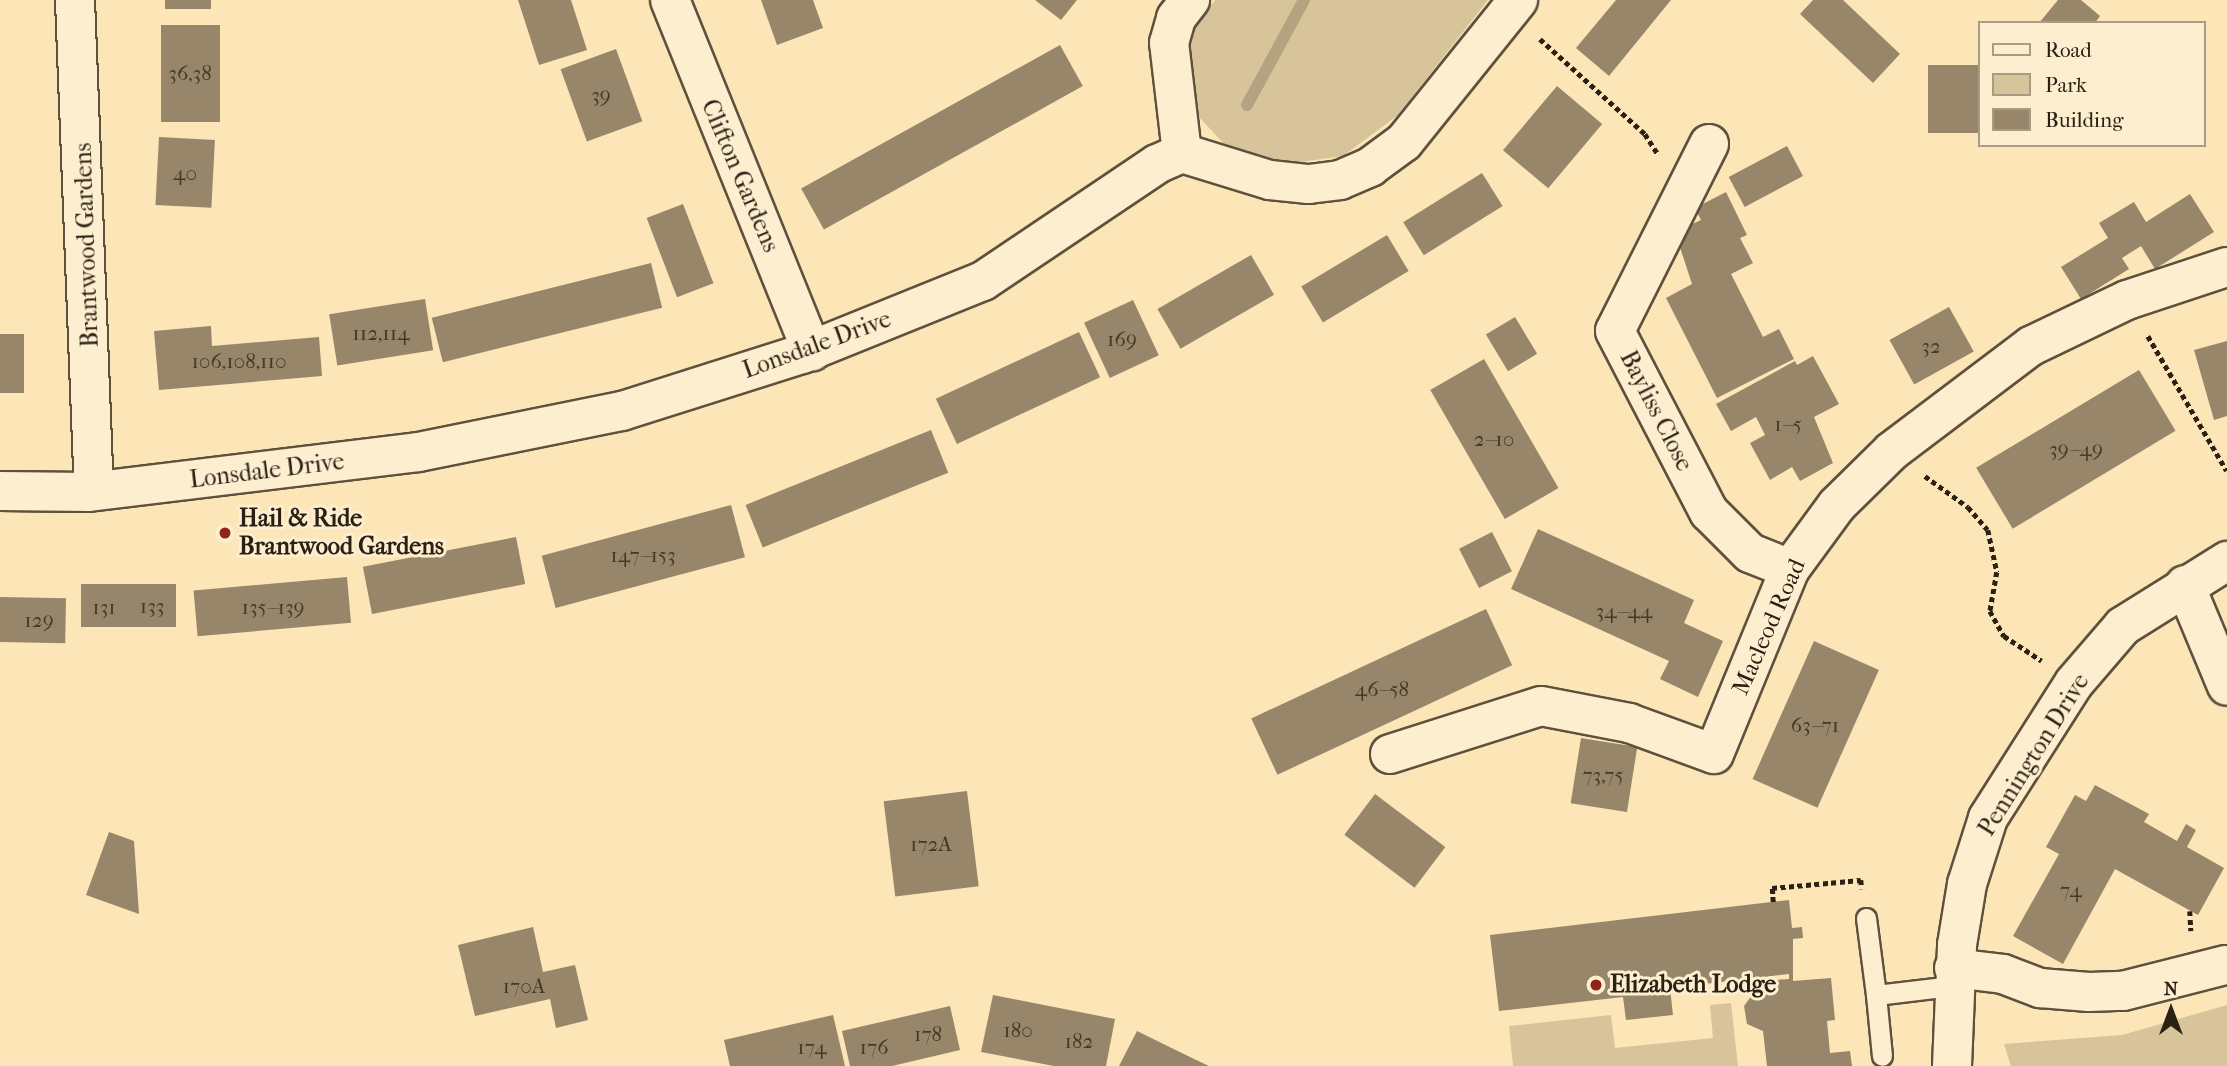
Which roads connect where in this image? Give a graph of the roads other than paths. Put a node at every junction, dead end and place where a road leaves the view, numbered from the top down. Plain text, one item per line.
1 (75, 0) edge
2 (670, 0) edge
3 (1190, 0) edge
4 (1514, 5) edge
5 (1709, 144) dead end
6 (1182, 153) junction
7 (2227, 267) edge
8 (812, 351) junction
9 (0, 491) edge
10 (94, 491) junction
11 (2227, 561) edge
12 (1790, 569) junction
13 (2185, 585) junction
14 (2227, 686) edge
15 (1390, 754) dead end
16 (1866, 918) road end
17 (2225, 965) dead end
18 (1953, 977) junction
19 (1876, 995) junction
20 (1882, 1056) dead end
21 (1952, 1066) edge

1 - 10 street, Brantwood Gardens
2 - 8 street, Clifton Gardens
3 - 6 street
4 - 6 street
5 - 12 street, Bayliss Close
6 - 8 street, Lonsdale Drive
7 - 12 street, Macleod Road
8 - 10 street, Lonsdale Drive
9 - 10 street, Lonsdale Drive
11 - 13 street, Pennington Drive
12 - 15 street, Macleod Road
13 - 14 street
13 - 18 street, Pennington Drive
16 - 19 lane
17 - 18 street
18 - 19 lane
18 - 21 street, Pennington Drive
19 - 20 lane

